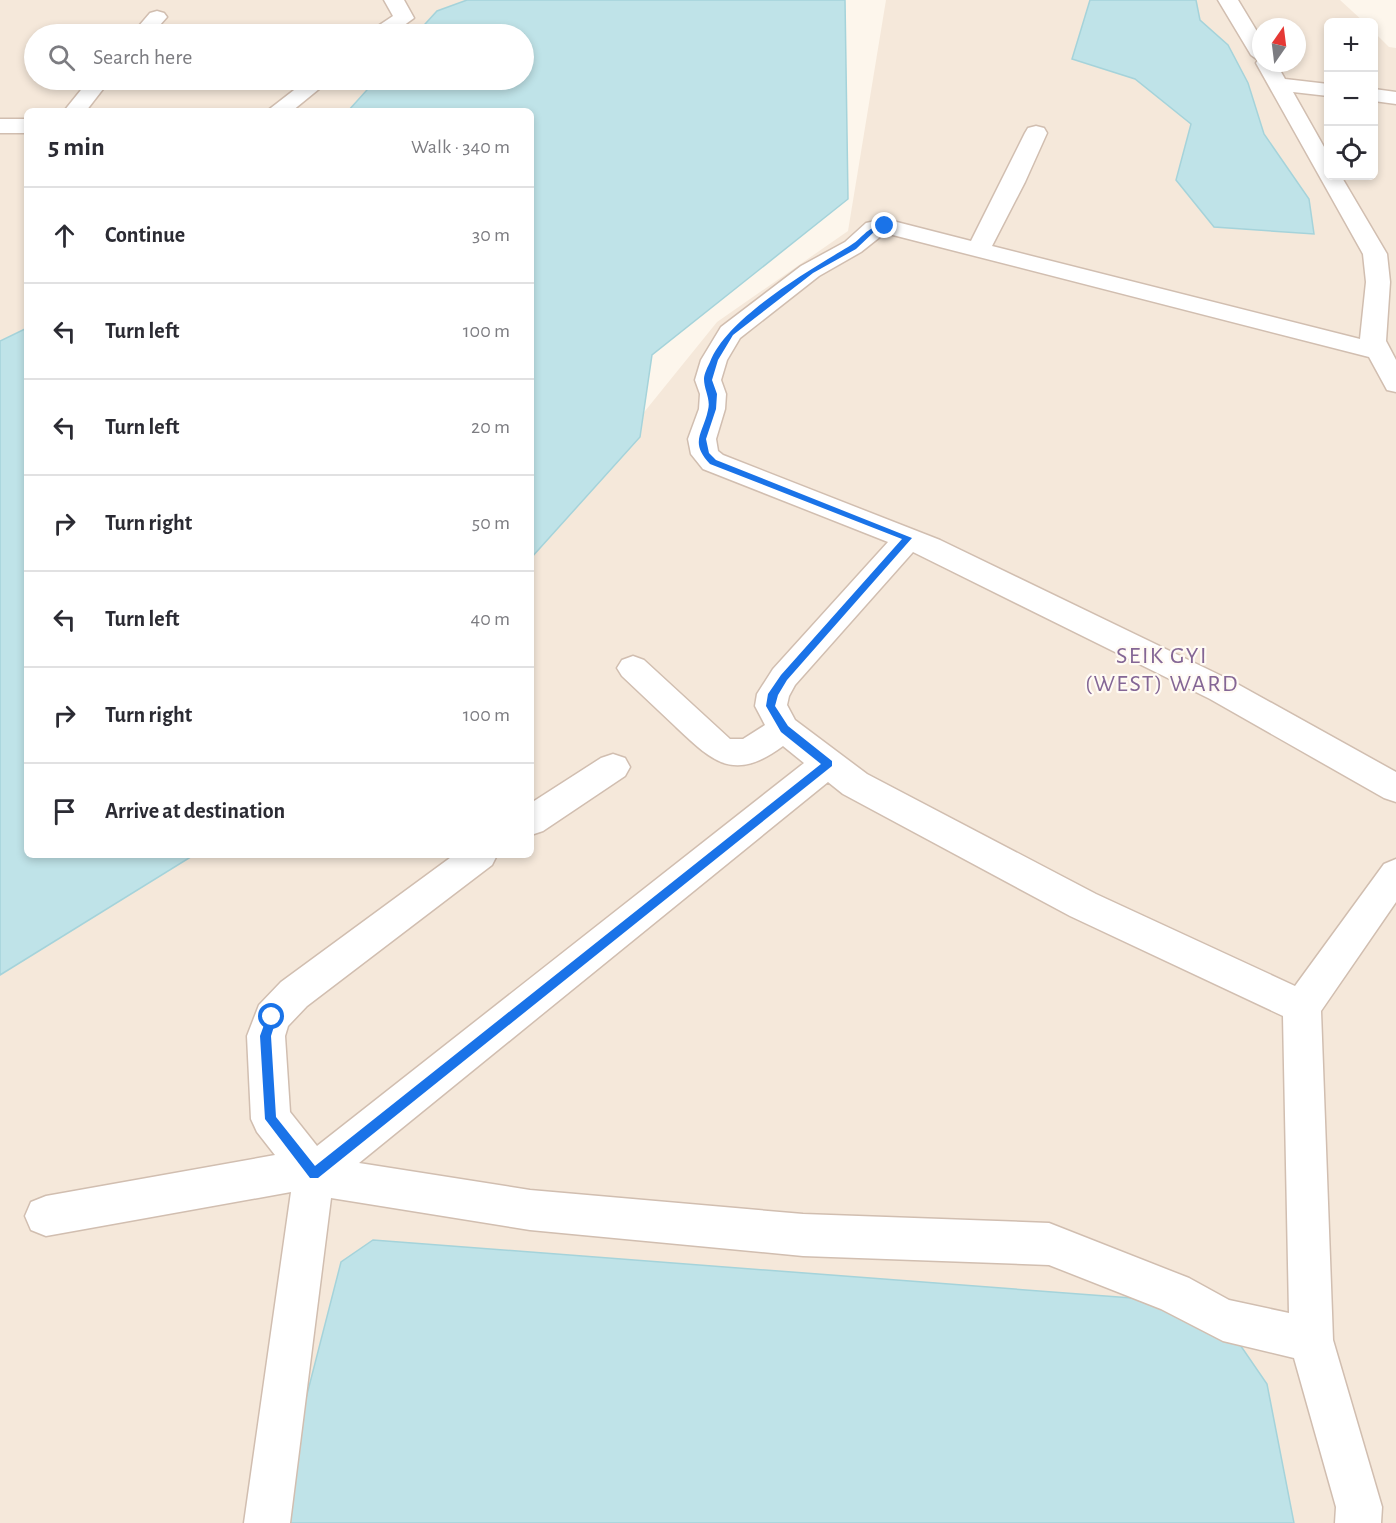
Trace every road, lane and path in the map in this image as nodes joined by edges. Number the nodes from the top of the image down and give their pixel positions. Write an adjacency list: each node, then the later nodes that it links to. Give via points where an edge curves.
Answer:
1 (394, 0): 5 (street, via 404,18)
2 (1228, 0): 6 (street)
3 (158, 18): 4 (street)
4 (152, 24)
5 (395, 24)
6 (1252, 40)
7 (1271, 72): 8 (street)
8 (1278, 84): 9 (street); 19 (street)
9 (1324, 89)
10 (92, 90): 14 (street)
11 (306, 90): 15 (street)
12 (1378, 96): 13 (street)
13 (1396, 98)
14 (77, 108)
15 (282, 108)
16 (0, 126): 17 (street)
17 (24, 126)
18 (1036, 132): 21 (street)
19 (1324, 165)
20 (1332, 180): 22 (street, via 1375,254 1378,282 1373,340)
21 (979, 249): 22 (street); 24 (street, via 885,226 874,228 854,247 810,271 730,333 714,360 708,380 713,394 712,409 702,439 705,453 713,462)
22 (1379, 352): 23 (street)
23 (1396, 384)
24 (908, 538): 26 (street, via 784,677 773,694 771,706); 29 (street, via 1221,690)
25 (633, 668): 26 (street, via 719,748 732,754 744,754)
26 (784, 729): 27 (street)
27 (828, 764): 33 (street, via 855,784 1083,905); 34 (street)
28 (613, 767): 30 (street)
29 (1396, 788)
30 (534, 819)
31 (476, 858): 34 (street, via 294,994 272,1017 266,1036 271,1119)
32 (1396, 874): 33 (street)
33 (1302, 1008): 36 (street)
34 (314, 1174): 35 (street, via 291,1172); 36 (street, via 530,1210 803,1235 1049,1244 1174,1293 1222,1320); 37 (street)
35 (46, 1216)
36 (1311, 1340): 38 (street, via 1359,1507)
37 (267, 1523)
38 (1358, 1523)

